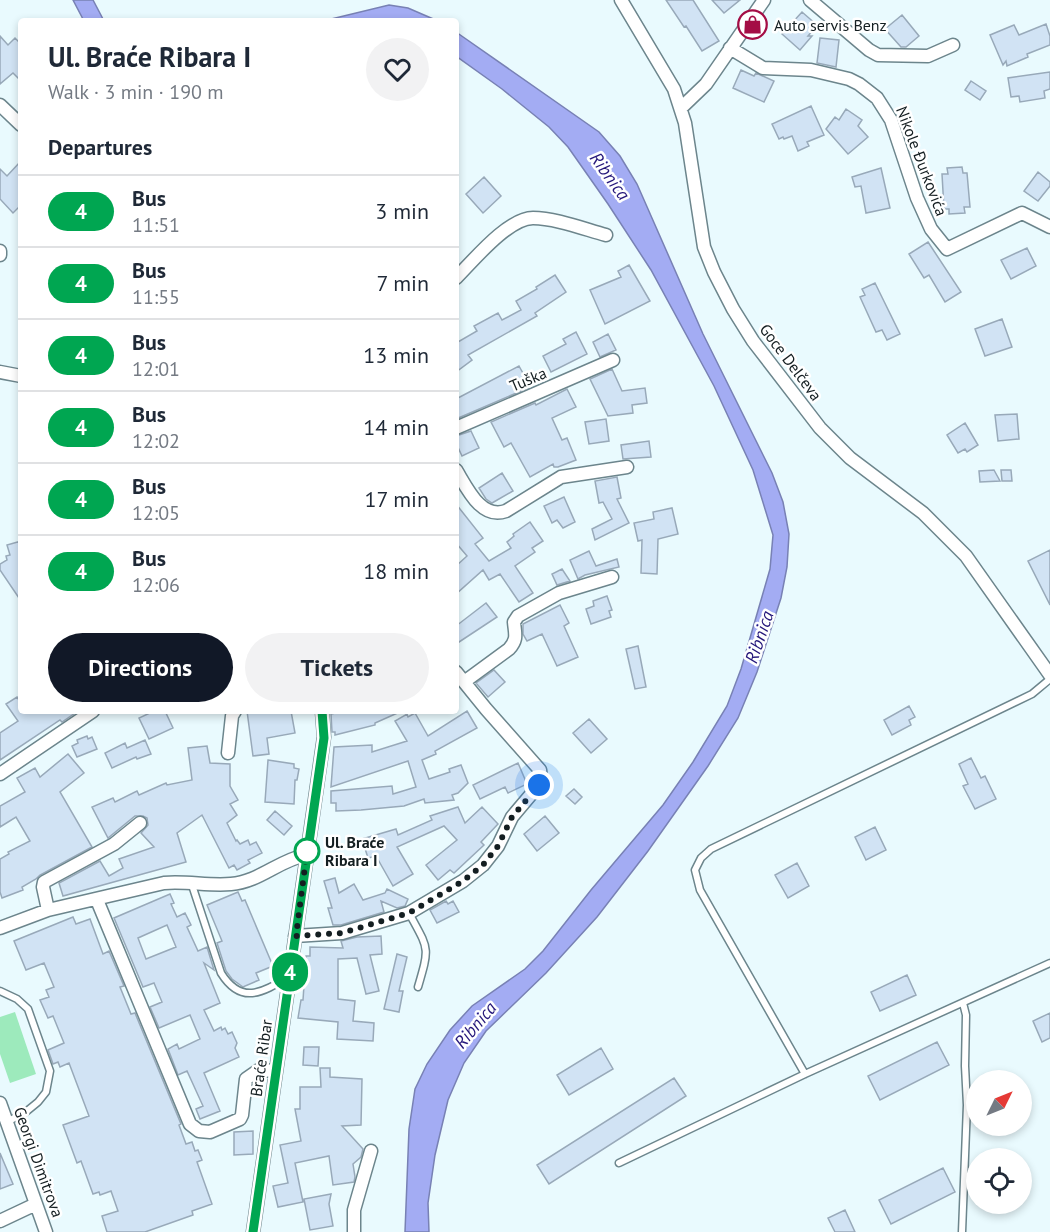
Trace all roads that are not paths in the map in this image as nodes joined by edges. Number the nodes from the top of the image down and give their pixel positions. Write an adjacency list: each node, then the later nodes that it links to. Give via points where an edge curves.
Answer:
1 (621, 0): 7 (street, Goce Delčeva, via 664,69)
2 (764, 0): 5 (street)
3 (810, 0): 4 (street, via 878,55 928,56)
4 (953, 45)
5 (730, 48): 7 (street, via 706,84); 9 (street, Nikole Đurkovića, via 763,68 812,70 849,79 877,98 891,120 931,229 947,249 1022,213)
6 (0, 105): 8 (street)
7 (681, 108): 20 (street, Goce Delčeva, via 704,247 728,300 753,341 820,428 843,451 923,513 966,556)
8 (18, 121)
9 (1050, 227)
10 (606, 235): 11 (street, via 530,218 504,231)
11 (459, 275)
12 (613, 360): 15 (street, Tuška)
13 (0, 372): 14 (street)
14 (18, 375)
15 (459, 427)
16 (627, 467): 17 (street, via 561,477 498,514 481,507)
17 (459, 474)
18 (612, 577): 19 (street, via 559,593 518,616 514,622 515,643)
19 (460, 677): 31 (street, via 540,770 541,778 483,865)
20 (1050, 677): 40 (lane, via 1032,694 711,849 701,858 695,870 700,890)
21 (89, 714): 25 (street)
22 (233, 714): 24 (street)
23 (322, 714): 27 (street, Braće Ribar, via 324,738)
24 (228, 753)
25 (0, 774)
26 (141, 823): 30 (street, via 114,844 44,882)
27 (306, 855): 28 (street, via 231,884); 33 (street, Braće Ribar)
28 (191, 882): 29 (street, via 164,883); 35 (lane, via 228,985 250,994)
29 (97, 900): 30 (street); 39 (street, via 189,1124 210,1132 237,1122 242,1115 246,1079 259,1070)
30 (48, 910): 32 (street)
31 (409, 913): 33 (street, via 342,933); 36 (lane, via 427,948)
32 (0, 928)
33 (296, 936): 35 (street, Braće Ribar)
34 (1050, 963): 38 (lane)
35 (290, 976): 39 (street, Braće Ribar)
36 (418, 987)
37 (0, 992): 42 (lane, via 28,1009 50,1071 46,1092 38,1102)
38 (963, 1003): 40 (lane); 50 (lane, via 967,1105)
39 (276, 1071): 48 (street, Braće Ribar)
40 (805, 1074): 44 (lane)
41 (0, 1103): 42 (street, Georgi Dimitrova)
42 (3, 1123): 45 (street, Georgi Dimitrova)
43 (371, 1151): 49 (street, via 354,1210)
44 (619, 1163)
45 (36, 1204): 46 (street); 47 (street, Georgi Dimitrova)
46 (0, 1221)
47 (46, 1232)
48 (253, 1232)
49 (354, 1232)
50 (962, 1232)

